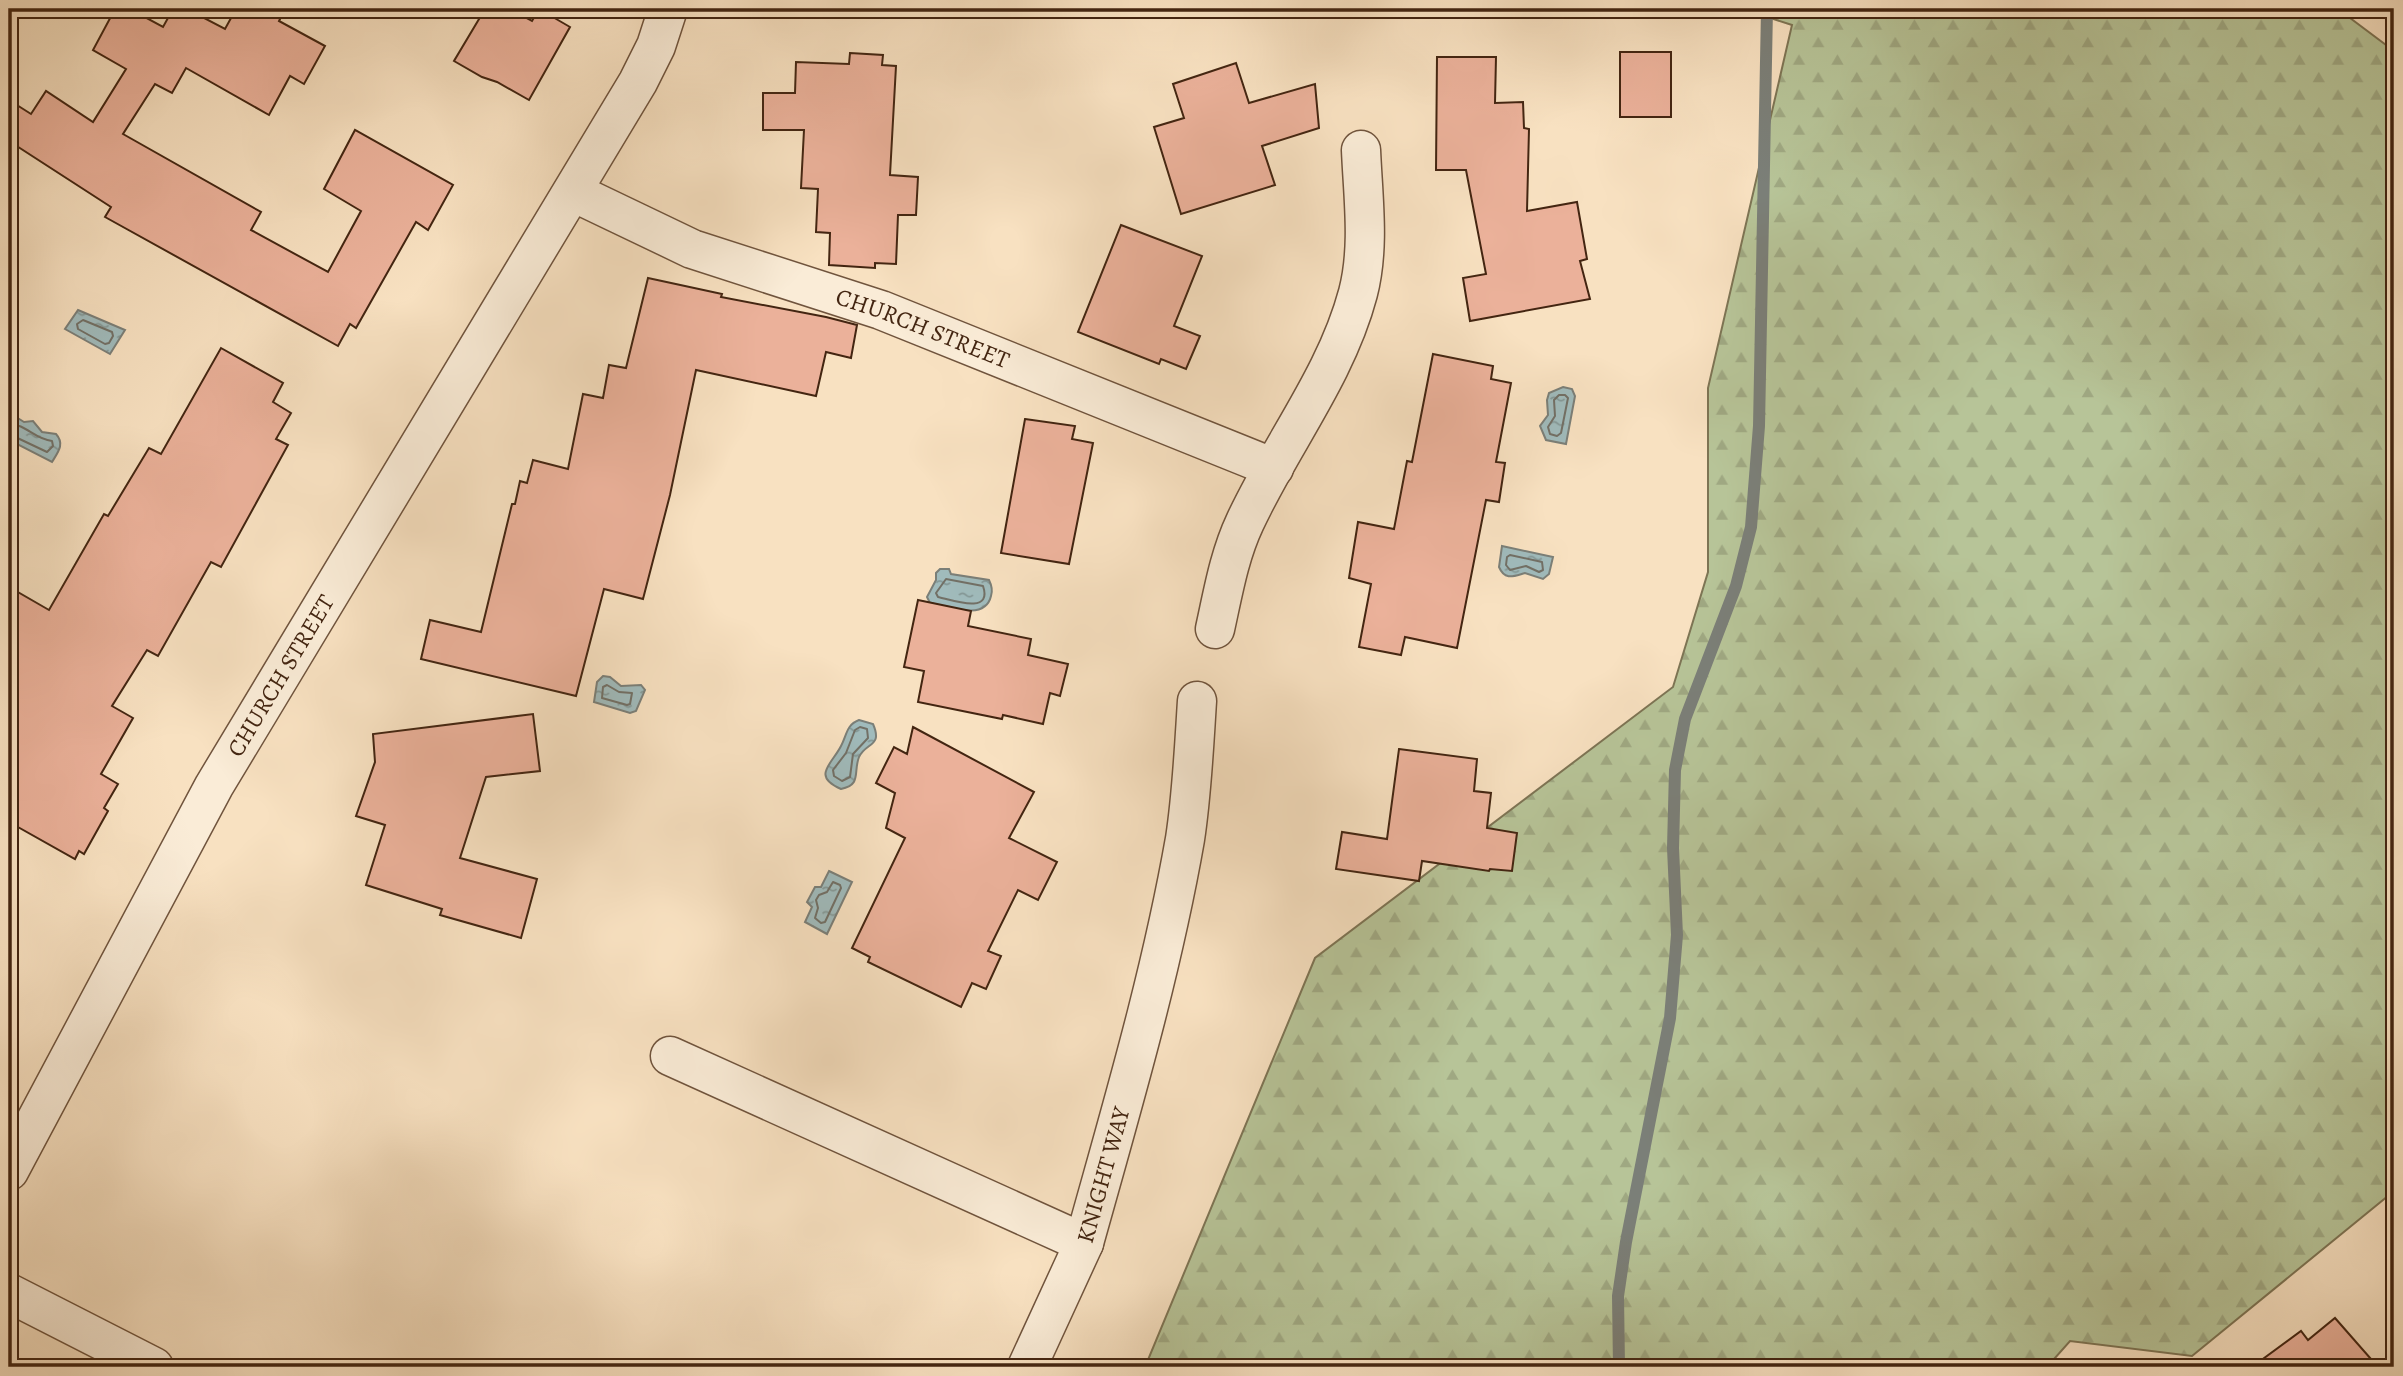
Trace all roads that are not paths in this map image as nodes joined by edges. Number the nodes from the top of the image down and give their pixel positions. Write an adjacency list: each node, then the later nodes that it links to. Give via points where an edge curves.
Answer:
1 (668, 9): 3 (street, CHURCH STREET, via 638,82)
2 (1361, 150): 4 (street, via 1365,236 1359,291 1340,348)
3 (573, 192): 4 (street, CHURCH STREET, via 692,249 881,310); 8 (street, CHURCH STREET, via 214,786)
4 (1274, 468): 5 (street, via 1228,566)
5 (1215, 629)
6 (1197, 701): 9 (street, KNIGHT WAY, via 1185,837 1171,908)
7 (670, 1056): 9 (street, KNIGHT WAY)
8 (9, 1171)
9 (1084, 1244): 12 (street)
10 (9, 1293): 11 (street)
11 (155, 1367)
12 (1027, 1367)

